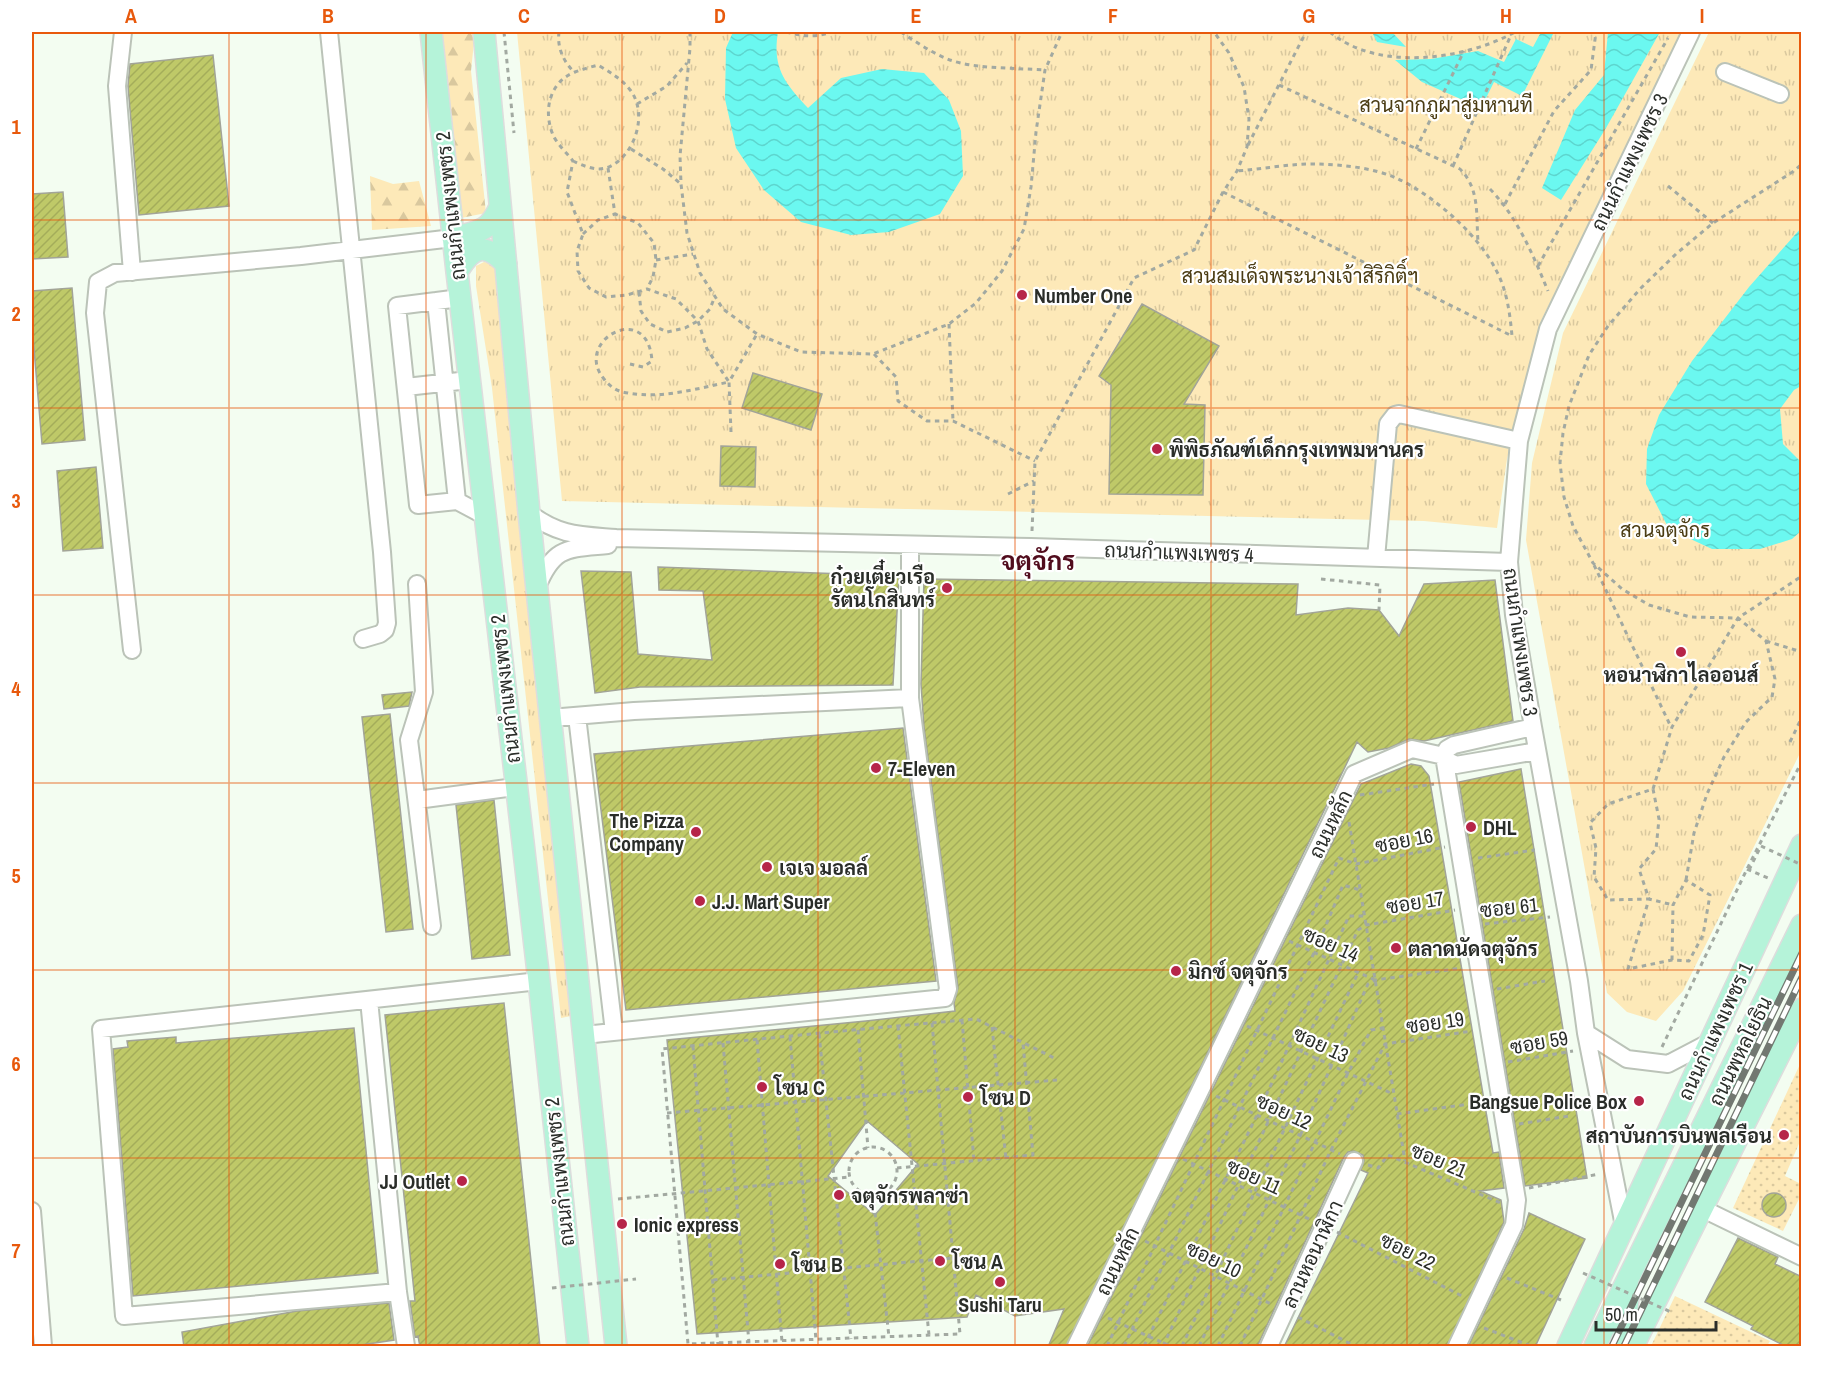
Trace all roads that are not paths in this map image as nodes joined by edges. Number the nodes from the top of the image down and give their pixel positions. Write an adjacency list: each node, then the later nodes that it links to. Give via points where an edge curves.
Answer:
1 (123, 32): 12 (street, via 117,86)
2 (329, 32): 10 (street)
3 (431, 32): 9 (main road, ถนนกำแพงเพชร 2)
4 (484, 32): 8 (main road, ถนนกำแพงเพชร 2)
5 (1691, 32): 19 (street, ถนนกำแพงเพชร 3, via 1548,329)
6 (1725, 72): 7 (street)
7 (1780, 94)
8 (500, 207): 9 (main road, via 486,229); 11 (main road, ถนนกำแพงเพชร 2)
9 (453, 238): 10 (street); 13 (main road, ถนนกำแพงเพชร 2)
10 (352, 250): 12 (street); 29 (street, via 387,623 380,634)
11 (506, 264): 13 (main road, via 494,251 483,249 464,260); 21 (main road, ถนนกำแพงเพชร 2)
12 (132, 272): 30 (street, via 115,273 98,282 95,313)
13 (457, 272): 14 (main road, ถนนกำแพงเพชร 2)
14 (460, 298): 15 (street); 16 (main road, ถนนกำแพงเพชร 2)
15 (436, 301): 17 (street); 18 (street, via 397,306)
16 (469, 380): 17 (street); 22 (main road, ถนนกำแพงเพชร 2)
17 (445, 382): 18 (street); 20 (street)
18 (406, 387): 20 (street, via 418,505)
19 (1519, 441): 25 (street, via 1395,415 1388,424); 26 (street, ถนนกำแพงเพชร 3)
20 (457, 501): 22 (street)
21 (529, 513): 23 (street, ถนนกำแพงเพชร 4, via 544,525 571,534); 28 (main road, ถนนกำแพงเพชร 2)
22 (487, 518): 37 (main road, ถนนกำแพงเพชร 2)
23 (669, 539): 24 (street, ถนนกำแพงเพชร 4); 28 (street, ถนนกำแพงเพชร 4, via 560,552 551,560)
24 (910, 545): 25 (street, ถนนกำแพงเพชร 4); 31 (street)
25 (1376, 558): 26 (street, ถนนกำแพงเพชร 4)
26 (1509, 562): 34 (street, ถนนกำแพงเพชร 3)
27 (417, 584): 38 (street, via 424,692 409,740)
28 (537, 588): 33 (main road, ถนนกำแพงเพชร 2)
29 (363, 639)
30 (132, 650)
31 (910, 698): 32 (street); 47 (street, via 948,989 945,999)
32 (577, 716): 33 (street); 39 (street)
33 (550, 718): 40 (main road, ถนนกำแพงเพชร 2)
34 (1533, 727): 35 (street, ถนนกำแพงเพชร 3); 36 (street, via 1454,745)
35 (1537, 751): 36 (street, ถนนหลัก, via 1456,765); 49 (street, ถนนกำแพงเพชร 3)
36 (1443, 756): 62 (street, ถนนหลัก, via 1412,749 1354,774); 64 (street, via 1516,1191 1514,1225)
37 (515, 787): 38 (street); 44 (main road, ถนนกำแพงเพชร 2)
38 (417, 800): 43 (street)
39 (586, 800): 40 (street); 47 (street)
40 (559, 803): 48 (main road, ถนนกำแพงเพชร 2)
41 (1802, 845): 50 (main road, ถนนกำแพงเพชร 1)
42 (1802, 925): 56 (main road, ถนนพหลโยธิน)
43 (432, 926)
44 (539, 981): 45 (street); 60 (main road, ถนนกำแพงเพชร 2)
45 (369, 1000): 57 (street); 57 (street, via 101,1029 124,1316)
46 (1802, 1009): 52 (main road, ถนนพหลโยธิน)
47 (614, 1032): 48 (street)
48 (584, 1035): 61 (main road, ถนนกำแพงเพชร 2)
49 (1587, 1040): 50 (street, via 1627,1059 1668,1064); 54 (street, ถนนกำแพงเพชร 3)
50 (1710, 1042): 54 (main road, ถนนกำแพงเพชร 1)
51 (1354, 1161): 63 (street, ลานหอนาฬิกา)
52 (1701, 1208): 55 (street); 68 (main road, ถนนพหลโยธิน)
53 (32, 1211): 59 (street)
54 (1624, 1226): 65 (main road, ถนนกำแพงเพชร 1)
55 (1802, 1257)
56 (1631, 1273): 66 (main road, ถนนพหลโยธิน); 67 (main road)
57 (398, 1292): 58 (street)
58 (401, 1346)
59 (43, 1347)
60 (578, 1347)
61 (616, 1347)
62 (1076, 1347)
63 (1269, 1347)
64 (1456, 1347)
65 (1568, 1347)
66 (1595, 1347)
67 (1623, 1347)
68 (1633, 1347)

